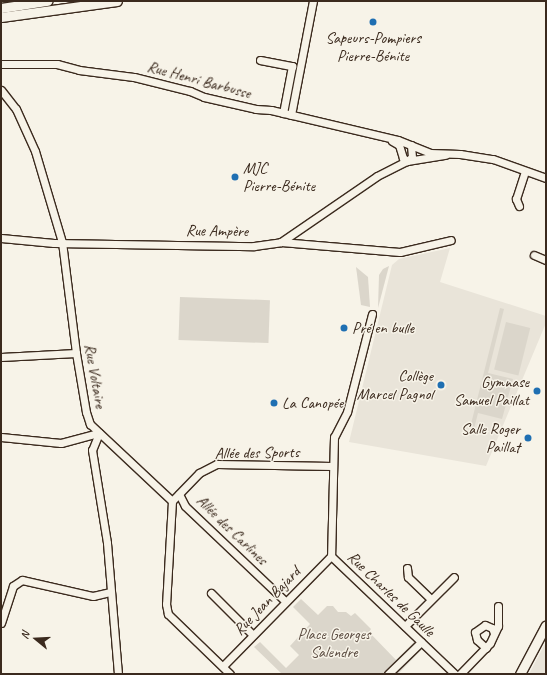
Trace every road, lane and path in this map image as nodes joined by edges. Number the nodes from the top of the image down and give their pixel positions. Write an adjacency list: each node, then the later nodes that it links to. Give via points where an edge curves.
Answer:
1 (47, 1): 4 (main road)
2 (117, 1): 5 (main road)
3 (313, 1): 10 (street)
4 (1, 8)
5 (1, 17)
6 (260, 60): 9 (street, via 292,66)
7 (1, 64): 9 (street, Rue Henri Barbusse, via 57,64 79,70 134,77 190,91 210,99)
8 (1, 90): 20 (street, Rue Voltaire, via 16,109 35,151)
9 (283, 113): 10 (street, Rue Henri Barbusse)
10 (291, 115): 11 (street, Rue Henri Barbusse)
11 (388, 140): 12 (street, Rue Henri Barbusse); 14 (street, Rue Henri Barbusse, via 399,145 403,158)
12 (411, 145): 13 (street, Rue Henri Barbusse, via 430,153); 14 (street, via 412,157)
13 (451, 153): 14 (street, Rue Henri Barbusse, via 436,158); 15 (street, Rue Henri Barbusse, via 476,155)
14 (407, 161): 21 (street, Rue Ampère, via 377,176)
15 (525, 171): 16 (street, Rue Henri Barbusse); 17 (street, via 516,199)
16 (546, 178)
17 (519, 206)
18 (1, 238): 20 (street, Rue Ampère)
19 (451, 240): 21 (street, via 400,252)
20 (62, 242): 21 (street, Rue Ampère, via 254,246); 25 (street, Rue Voltaire)
21 (281, 242)
22 (534, 255): 23 (street)
23 (546, 260)
24 (372, 314): 29 (street, Rue Charles de Gaulle, via 347,412 334,437)
25 (76, 353): 26 (street); 27 (street, Rue Voltaire, via 86,412 90,424)
26 (1, 357)
27 (99, 433): 28 (street, via 61,443); 31 (street, Rue Voltaire); 35 (street, via 92,450 108,543)
28 (1, 437)
29 (332, 466): 30 (street, Allée des Sports, via 217,464 199,473); 32 (street, Rue Charles de Gaulle)
30 (179, 494): 31 (street, Allée des Sports); 38 (street, Allée des Carlines, via 185,506)
31 (172, 501): 47 (street, via 166,604 168,614)
32 (331, 556): 38 (street, Rue Jean Bajard); 42 (street, Rue Charles de Gaulle)
33 (407, 568): 37 (street, via 408,577)
34 (454, 577): 37 (street)
35 (111, 592): 40 (street, via 93,596 22,580 14,586); 48 (street)
36 (211, 593): 44 (street)
37 (431, 599): 42 (street)
38 (286, 602): 44 (street, Rue Jean Bajard)
39 (498, 606): 43 (street, via 498,626)
40 (1, 623)
41 (546, 625): 53 (main road)
42 (405, 626): 45 (street, Rue Charles de Gaulle)
43 (494, 633): 46 (street); 46 (street, via 492,628 485,625 475,632 477,640)
44 (253, 635): 47 (street, Rue Jean Bajard)
45 (421, 642): 50 (street); 51 (street, Rue Charles de Gaulle)
46 (486, 648): 52 (street)
47 (223, 666): 49 (street)
48 (118, 674)
49 (230, 674)
50 (388, 674)
51 (455, 674)
52 (460, 674)
53 (520, 674)

